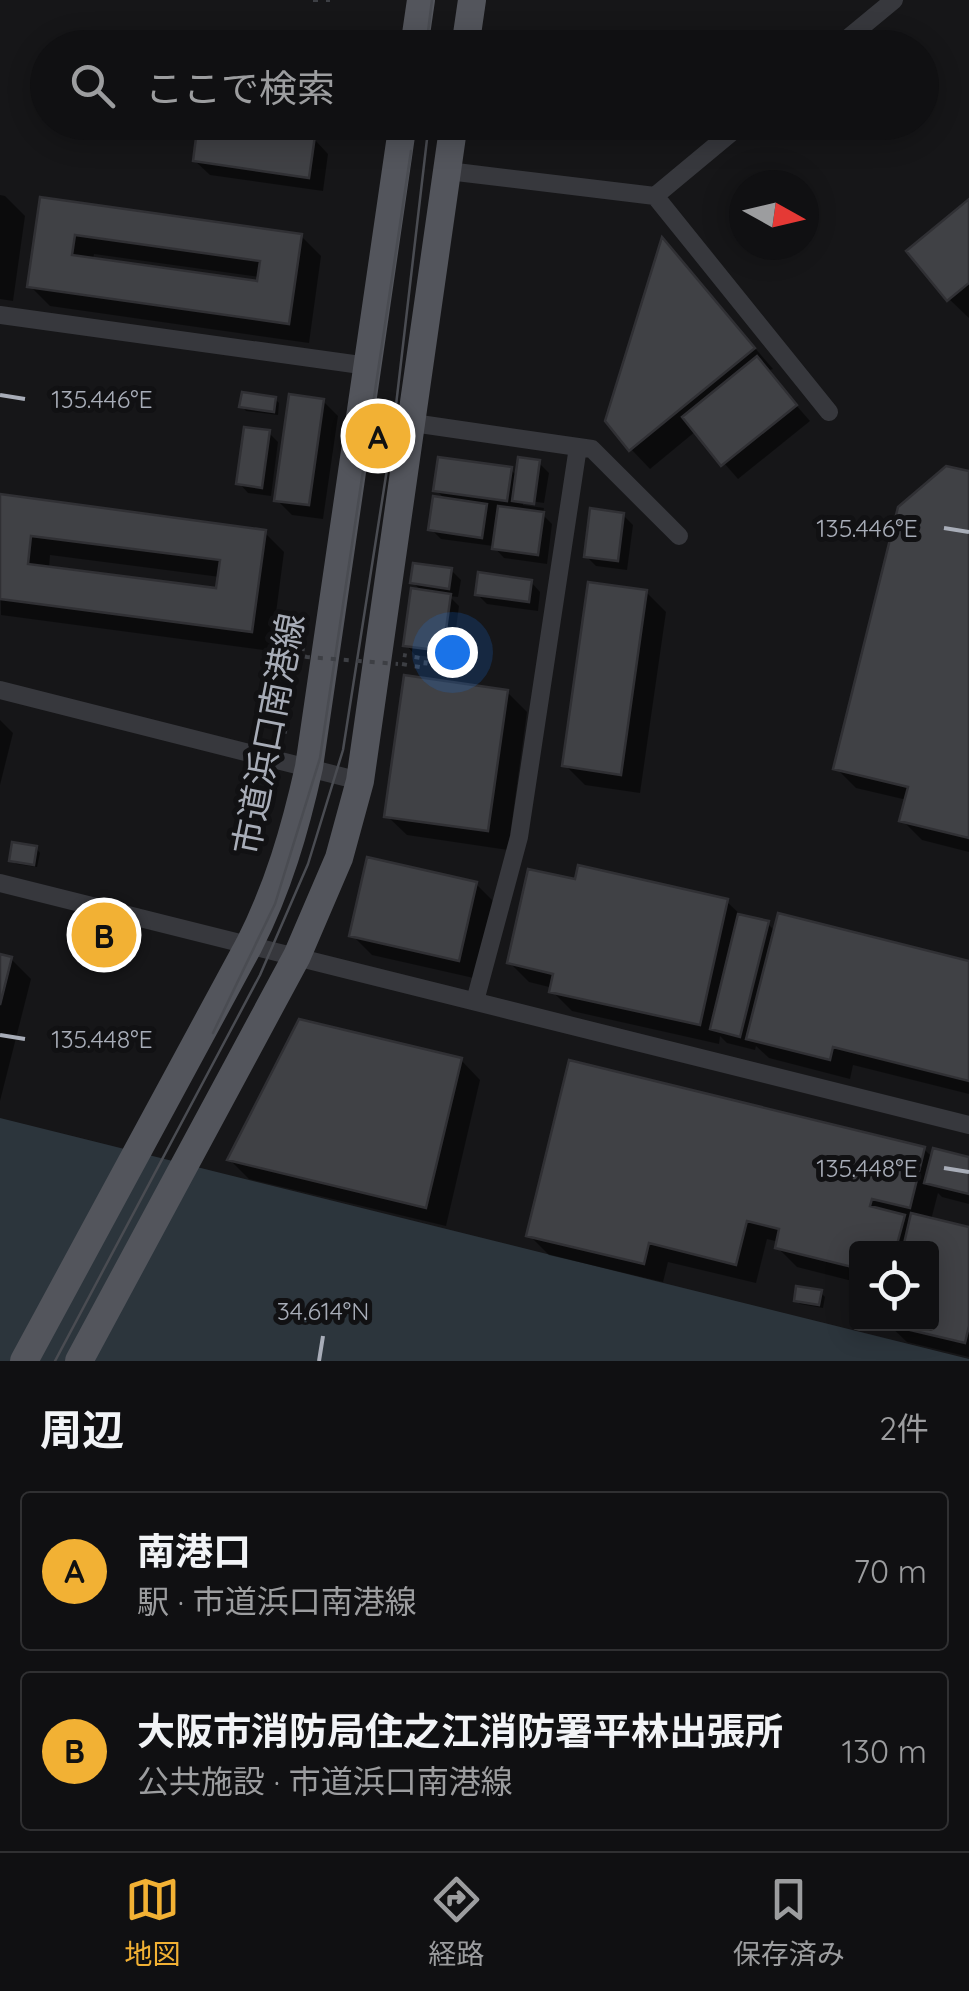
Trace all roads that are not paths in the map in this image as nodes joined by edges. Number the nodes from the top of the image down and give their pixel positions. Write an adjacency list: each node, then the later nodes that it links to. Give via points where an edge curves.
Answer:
1 (421, 0): 4 (main road)
2 (472, 0): 5 (main road)
3 (894, 0): 6 (street)
4 (417, 30)
5 (468, 30)
6 (858, 30)
7 (401, 140): 13 (main road, 市道浜口南港線)
8 (452, 140): 10 (main road)
9 (722, 140): 11 (street)
10 (448, 171): 11 (street); 15 (main road)
11 (655, 196): 14 (street)
12 (0, 315): 13 (street)
13 (368, 366): 19 (main road, 市道浜口南港線)
14 (830, 412)
15 (412, 423): 16 (street); 20 (main road)
16 (578, 447): 17 (street, via 592,448); 24 (street, via 518,837)
17 (679, 536)
18 (0, 690): 19 (street)
19 (309, 767): 20 (street); 22 (main road, 市道浜口南港線, via 287,859)
20 (360, 781): 23 (main road, via 340,858)
21 (0, 883): 22 (street)
22 (248, 945): 23 (street); 26 (main road, 市道浜口南港線)
23 (297, 956): 24 (street); 27 (main road)
24 (474, 1001): 25 (street)
25 (969, 1125)
26 (24, 1361)
27 (78, 1361)

